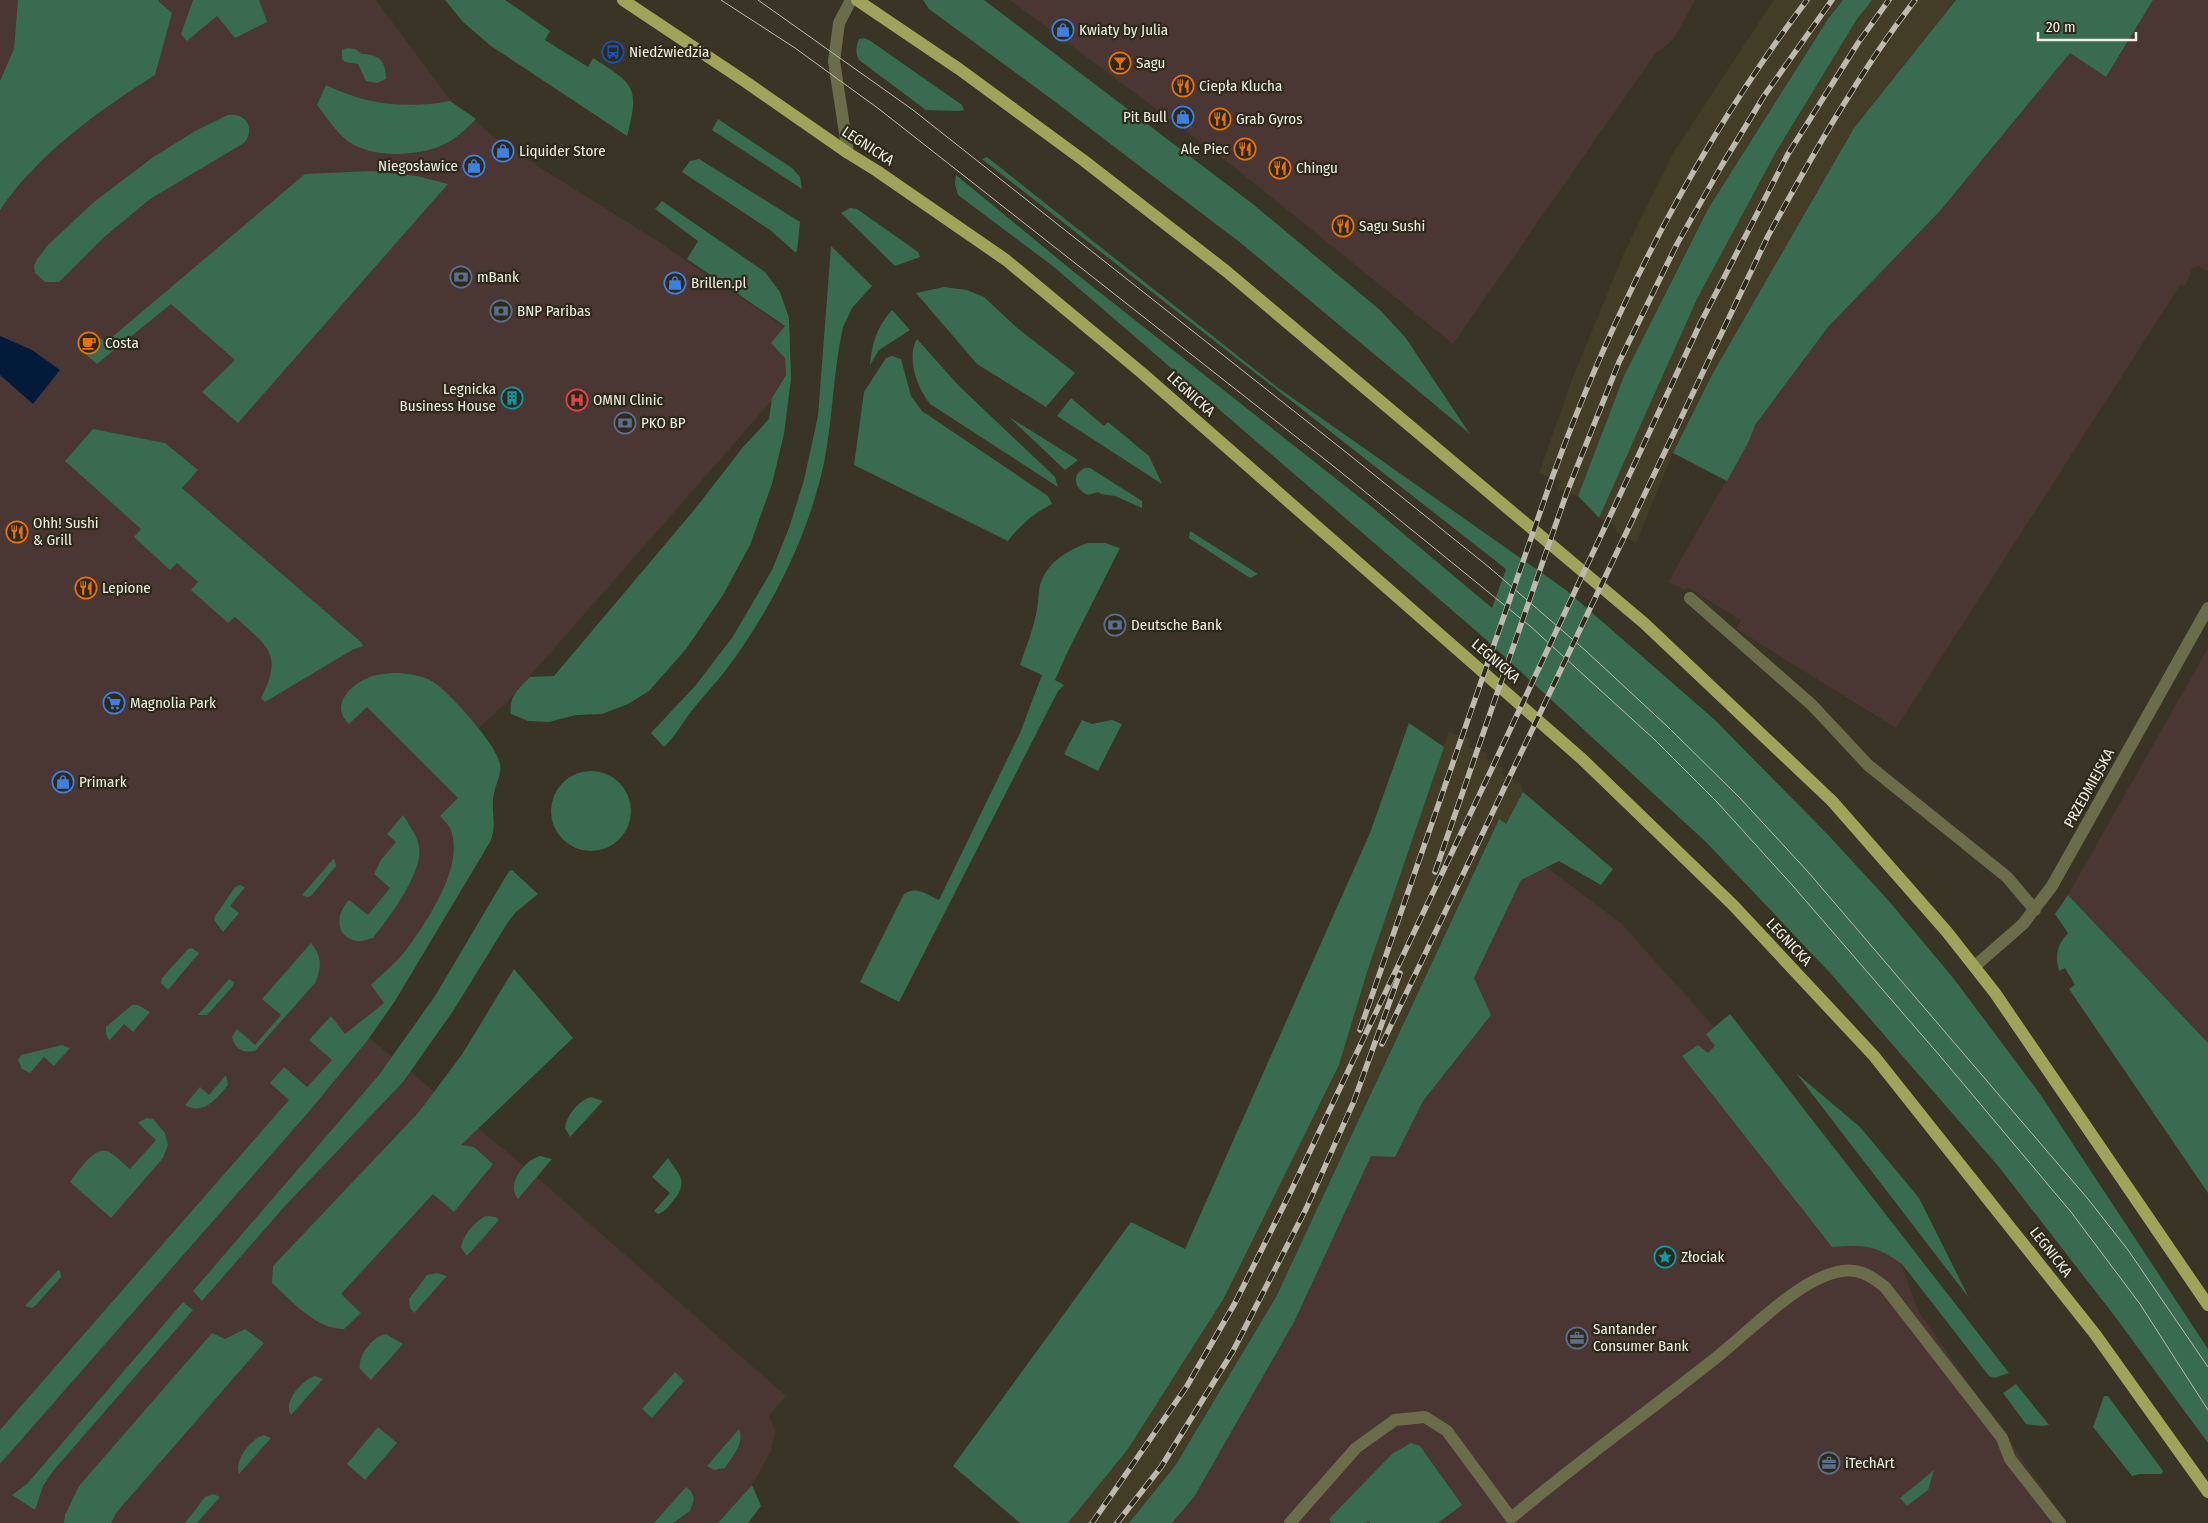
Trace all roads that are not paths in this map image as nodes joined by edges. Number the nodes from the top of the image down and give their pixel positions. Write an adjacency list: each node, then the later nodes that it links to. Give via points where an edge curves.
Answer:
1 (623, 0): 4 (main road, LEGNICKA)
2 (851, 0): 4 (street, via 839,23 834,61)
3 (857, 0): 8 (main road, via 1083,160 1226,271 1644,623 1832,801)
4 (848, 153): 10 (main road, LEGNICKA, via 1006,260 1142,373 1582,759 1733,905 1874,1056 2095,1334)
5 (1690, 598): 7 (street, via 1812,705 1868,765 2008,877)
6 (2208, 608): 7 (street, PRZEDMIEJSKA, via 2052,886)
7 (2034, 910): 8 (street, PRZEDMIEJSKA, via 2023,924)
8 (1974, 966): 9 (main road, via 1996,993)
9 (2208, 1305)
10 (2208, 1492)
11 (1290, 1523): 12 (street, via 1356,1448 1395,1420 1425,1417 1447,1431 1511,1518 1801,1289 1836,1272 1852,1270 1866,1272 1885,1287 2002,1438 2010,1458)
12 (2060, 1523)

